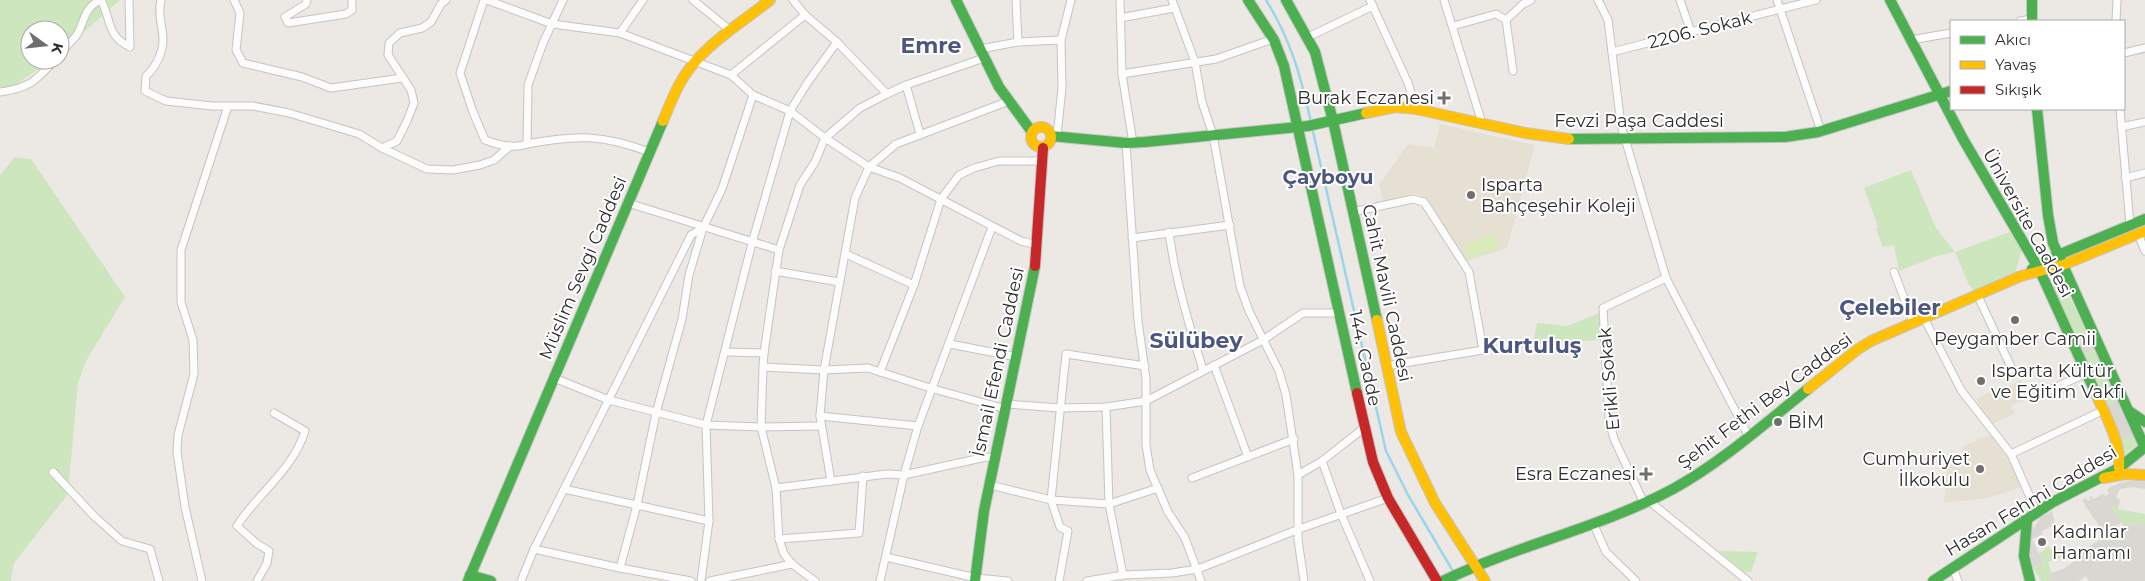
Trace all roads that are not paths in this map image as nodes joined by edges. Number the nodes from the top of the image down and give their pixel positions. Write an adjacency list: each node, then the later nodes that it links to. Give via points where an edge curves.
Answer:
1 (129, 0): 46 (street, via 130,47 119,42 111,30 101,0 94,3 82,18 77,34)
2 (161, 0): 67 (street, via 158,10 163,42 154,69 146,76 145,91 166,101)
3 (234, 0): 59 (street, via 240,13 236,50 243,63 302,77 331,88)
4 (307, 0): 5 (street, via 306,4 284,17 288,23 346,14 352,10)
5 (352, 0)
6 (446, 0): 59 (street, via 431,22 422,28 400,33 389,43 388,55)
7 (486, 0): 36 (street); 86 (street, via 460,73 485,140)
8 (563, 0): 36 (street)
9 (643, 0): 40 (street)
10 (693, 0): 38 (street)
11 (793, 0): 31 (street)
12 (956, 0): 51 (street)
13 (1016, 0): 48 (street)
14 (1071, 0): 44 (street)
15 (1120, 0): 32 (street)
16 (1248, 0): 43 (street, 144. Cadde)
17 (1286, 0): 42 (street, Cahit Mavili Caddesi)
18 (1444, 0): 37 (street)
19 (1531, 0): 33 (street)
20 (1598, 0): 50 (street, via 1608,20)
21 (1680, 0): 39 (street)
22 (1778, 0): 30 (street)
23 (1816, 0): 30 (street, 2206. Sokak)
24 (1890, 0): 45 (street, Üniversite Caddesi)
25 (2032, 0): 34 (street)
26 (2117, 0): 35 (street)
27 (768, 1): 38 (street, Müslim Sevgi Caddesi)
28 (1371, 3): 42 (street); 68 (street, via 1408,83)
29 (1173, 4): 32 (street); 54 (street)
30 (1781, 10): 39 (street, 2206. Sokak); 77 (street)
31 (805, 14): 47 (street); 58 (street)
32 (1120, 18): 57 (street)
33 (1506, 20): 37 (street, via 1496,14); 56 (street)
34 (2032, 20)
35 (2116, 20)
36 (552, 24): 40 (street); 85 (street, via 528,85)
37 (1453, 26): 74 (street)
38 (731, 31): 53 (street, Müslim Sevgi Caddesi)
39 (1691, 32): 50 (street, 2206. Sokak)
40 (620, 33): 53 (street)
41 (1950, 33): 45 (street)
42 (1308, 37): 72 (street, Cahit Mavili Caddesi)
43 (1273, 39): 54 (street, via 1216,59); 75 (street, 144. Cadde)
44 (1061, 40): 48 (street); 81 (street, via 1062,88)
45 (1911, 40): 65 (street, Üniversite Caddesi)
46 (70, 42)
47 (838, 42): 64 (street); 71 (street)
48 (1018, 42): 51 (street)
49 (2145, 48): 52 (street)
50 (1612, 52): 83 (street)
51 (982, 54): 60 (street); 66 (street)
52 (2125, 54)
53 (696, 61): 58 (street); 89 (street, Müslim Sevgi Caddesi, via 679,84)
54 (1194, 62): 57 (street); 80 (street)
55 (45, 70): 62 (street, via 20,90)
56 (1513, 71)
57 (1122, 74): 84 (street)
58 (731, 75): 63 (street)
59 (402, 78): 87 (street, via 411,90 414,103 397,141)
60 (906, 85): 64 (street); 79 (street)
61 (1950, 91): 65 (street, Fevzi Paşa Caddesi)
62 (0, 92)
63 (753, 94): 71 (street); 100 (street, via 722,189)
64 (887, 94): 82 (street, via 860,108)
65 (1939, 94): 77 (street, Fevzi Paşa Caddesi); 112 (street, Üniversite Caddesi)
66 (1009, 101): 78 (street); 79 (street)
67 (228, 106): 87 (street, via 252,106 289,113 359,134); 200 (street, via 181,250 181,302 193,340 194,374 178,435 177,452 185,508)
68 (1416, 109): 72 (street, Fevzi Paşa Caddesi, via 1387,108); 74 (street, Fevzi Paşa Caddesi)
69 (2037, 110): 110 (street, Üniversite Caddesi, via 2050,230)
70 (2120, 110): 76 (street)
71 (790, 111): 82 (street); 105 (street)
72 (1329, 122): 75 (street, Fevzi Paşa Caddesi); 96 (street, Cahit Mavili Caddesi)
73 (2145, 122): 76 (street)
74 (1482, 123): 83 (street, Fevzi Paşa Caddesi, via 1545,136)
75 (1303, 127): 80 (street, Fevzi Paşa Caddesi); 119 (street, 144. Cadde)
76 (2121, 127): 93 (street)
77 (1821, 131): 83 (street, Fevzi Paşa Caddesi, via 1785,137)
78 (1032, 132): 81 (street, via 1044,128); 88 (street, via 1032,142)
79 (920, 134): 91 (street, via 896,144)
80 (1213, 135): 84 (street, Fevzi Paşa Caddesi); 98 (street)
81 (1054, 136): 84 (street, Fevzi Paşa Caddesi); 88 (street)
82 (825, 138): 91 (street); 107 (street, via 800,185)
83 (1624, 140): 115 (street)
84 (1130, 143): 104 (street)
85 (527, 144): 86 (street); 89 (street, via 596,137 623,142)
86 (510, 146): 87 (street, via 494,160 480,166 453,170 427,169)
87 (382, 148)
88 (1043, 148): 90 (street, İsmail Efendi Caddesi)
89 (649, 152): 95 (street, Müslim Sevgi Caddesi)
90 (1043, 162): 94 (street, via 999,162 974,168 959,175); 106 (street, İsmail Efendi Caddesi)
91 (869, 167): 94 (street, via 900,178); 109 (street, via 855,198)
92 (2145, 174): 93 (street)
93 (2126, 178): 99 (street)
94 (941, 199): 101 (street); 117 (street)
95 (628, 203): 100 (street); 136 (street, Müslim Sevgi Caddesi)
96 (1354, 212): 129 (street, Cahit Mavili Caddesi); 129 (street, via 1413,199 1426,204 1468,272 1483,350)
97 (2145, 219): 99 (street)
98 (1230, 224): 102 (street); 122 (street, via 1240,286)
99 (2130, 225): 110 (street)
100 (704, 228): 105 (street); 139 (street, via 691,235); 147 (street, via 689,275 682,319)
101 (992, 228): 106 (street); 123 (street)
102 (1168, 232): 104 (street); 133 (street, via 1181,296)
103 (2142, 232): 108 (street); 111 (street)
104 (1132, 238): 128 (street)
105 (752, 243): 107 (street); 124 (street)
106 (1037, 245): 126 (street, İsmail Efendi Caddesi)
107 (779, 250): 113 (street)
108 (2145, 251)
109 (846, 254): 116 (street); 117 (street)
110 (2058, 255): 111 (street, Üniversite Caddesi); 112 (street)
111 (2063, 265): 112 (street); 145 (street, Üniversite Caddesi)
112 (2039, 268): 118 (street, Şehit Fethi Bey Caddesi); 135 (street, Üniversite Caddesi)
113 (775, 271): 116 (street); 125 (street)
114 (1894, 272): 121 (street)
115 (1666, 278): 155 (street); 177 (street, Erikli Sokak, via 1603,308 1610,429)
116 (839, 282): 132 (street)
117 (914, 285): 134 (street)
118 (1977, 294): 120 (street, Şehit Fethi Bey Caddesi); 131 (street)
119 (1338, 313): 122 (street, via 1303,313); 154 (street, 144. Cadde)
120 (1924, 318): 121 (street, Şehit Fethi Bey Caddesi); 158 (street, via 1961,390)
121 (1913, 322): 155 (street, Şehit Fethi Bey Caddesi, via 1858,349)
122 (1263, 340): 127 (street); 156 (street, via 1280,371)
123 (950, 344): 126 (street); 137 (street)
124 (726, 352): 125 (street); 150 (street)
125 (764, 353): 130 (street)
126 (1018, 357): 141 (street, İsmail Efendi Caddesi)
127 (1214, 365): 133 (street); 159 (street)
128 (1145, 366): 140 (street); 143 (street, via 1066,354)
129 (1386, 366): 190 (street, Cahit Mavili Caddesi, via 1401,432 1412,458)
130 (763, 367): 132 (street); 153 (street)
131 (2012, 369)
132 (824, 370): 134 (street, via 868,368); 148 (street)
133 (1203, 370): 140 (street)
134 (880, 372): 137 (street)
135 (2087, 373): 138 (street); 144 (street, Üniversite Caddesi)
136 (554, 378): 139 (street); 195 (street, Müslim Sevgi Caddesi)
137 (930, 388): 141 (street); 152 (street)
138 (2045, 392)
139 (609, 400): 147 (street); 174 (street)
140 (1146, 401): 142 (street); 173 (street, via 1146,445 1150,470)
141 (1007, 406): 143 (street); 160 (street, İsmail Efendi Caddesi)
142 (1106, 407): 143 (street); 178 (street)
143 (1059, 408): 176 (street)
144 (2104, 410): 158 (street); 162 (street, Üniversite Caddesi, via 2116,438)
145 (2128, 410): 149 (street); 157 (street, Üniversite Caddesi)
146 (274, 413): 201 (street, via 305,431 302,442 274,484 245,513 237,526 270,551 268,563)
147 (656, 413): 150 (street); 179 (street)
148 (820, 416): 151 (street); 152 (street)
149 (2145, 422)
150 (706, 425): 153 (street); 183 (street)
151 (821, 426): 153 (street); 170 (street)
152 (918, 426): 164 (street)
153 (761, 427): 172 (street)
154 (1364, 428): 161 (street); 175 (street, 144. Cadde, via 1373,462)
155 (1749, 437): 177 (street, Şehit Fethi Bey Caddesi, via 1694,477)
156 (1294, 439): 159 (street); 165 (street)
157 (2145, 447): 162 (street, Hasan Fehmi Caddesi)
158 (2011, 454): 180 (street)
159 (1248, 456): 168 (street)
160 (995, 458): 164 (street, via 986,457); 171 (street, İsmail Efendi Caddesi)
161 (1322, 461): 165 (street); 181 (street)
162 (2119, 468): 169 (street, Hasan Fehmi Caddesi)
163 (52, 472): 199 (street, via 122,541 150,549)
164 (904, 475): 167 (street); 188 (street)
165 (1298, 475): 185 (street)
166 (2145, 475): 169 (street)
167 (863, 476): 170 (street); 186 (street, via 859,532)
168 (1192, 478)
169 (2101, 478): 180 (street, Hasan Fehmi Caddesi)
170 (830, 481): 172 (street)
171 (990, 485): 176 (street); 197 (street, İsmail Efendi Caddesi)
172 (776, 488): 186 (street)
173 (1158, 488): 178 (street); 193 (street)
174 (564, 489): 179 (street); 187 (street)
175 (1388, 498): 181 (street); 215 (street, 144. Cadde)
176 (1051, 500): 178 (street); 210 (street, via 1060,527 1068,531)
177 (1646, 502): 184 (street, Şehit Fethi Bey Caddesi); 218 (street)
178 (1109, 504): 194 (street)
179 (637, 505): 183 (street); 191 (street)
180 (2037, 513): 182 (street, Hasan Fehmi Caddesi)
181 (1341, 514): 185 (street); 196 (street)
182 (2027, 520): 192 (street, Hasan Fehmi Caddesi); 221 (street, via 2024,556)
183 (709, 521): 205 (street)
184 (1593, 523): 190 (street, Şehit Fethi Bey Caddesi); 217 (street, via 1606,552)
185 (1299, 529): 193 (street); 213 (street)
186 (779, 539): 189 (street)
187 (534, 549): 191 (street); 203 (street)
188 (886, 557): 197 (street); 208 (street)
189 (792, 564): 206 (street); 207 (street)
190 (1472, 567): 215 (street, Şehit Fethi Bey Caddesi); 216 (street, Cahit Mavili Caddesi)
191 (620, 568): 204 (street)
192 (1952, 568): 219 (street, Hasan Fehmi Caddesi); 220 (street)
193 (1198, 569): 194 (street); 212 (street)
194 (1123, 575): 198 (street)
195 (469, 578): 202 (street)
196 (1370, 579): 214 (street)
197 (976, 580): 209 (street)
198 (1099, 580): 211 (street)
199 (159, 581)
200 (202, 581)
201 (257, 581)
202 (491, 581)
203 (521, 581)
204 (691, 581)
205 (701, 581)
206 (710, 581)
207 (815, 581)
208 (880, 581)
209 (1008, 581)
210 (1059, 581)
211 (1087, 581)
212 (1201, 581)
213 (1304, 581)
214 (1361, 581)
215 (1442, 581)
216 (1485, 581)
217 (1636, 581)
218 (1748, 581)
219 (1933, 581)
220 (1958, 581)
221 (2030, 581)

